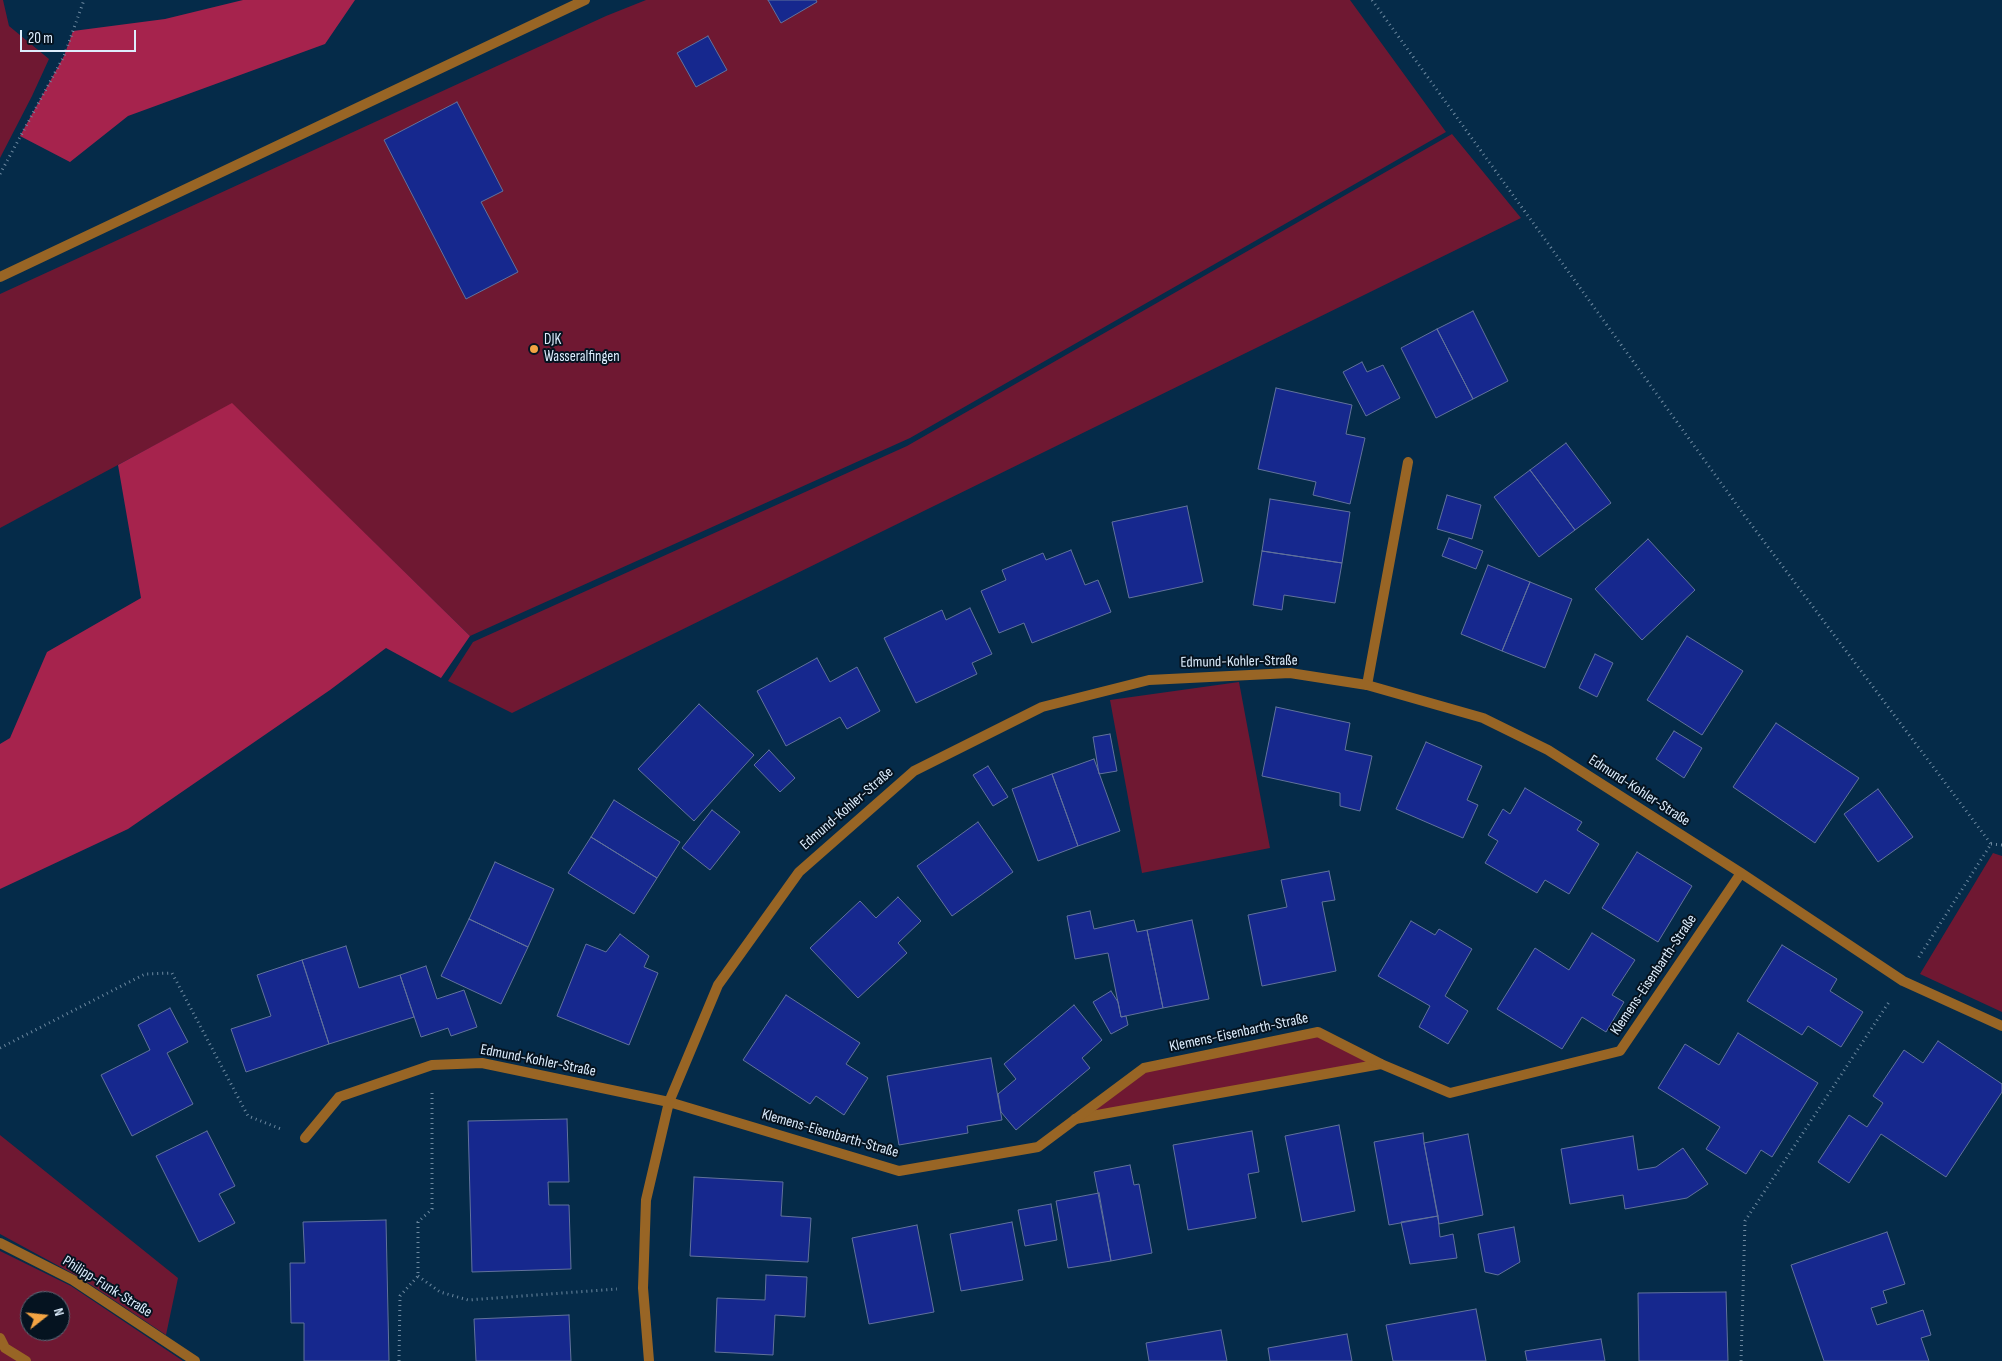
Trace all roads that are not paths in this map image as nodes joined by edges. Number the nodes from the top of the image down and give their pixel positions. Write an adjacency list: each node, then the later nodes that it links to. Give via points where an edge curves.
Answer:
1 (585, 0): 2 (street)
2 (0, 277)
3 (1408, 462): 4 (street)
4 (1367, 685): 5 (street, Edmund-Kohler-Straße, via 1482,718 1540,746); 8 (street, Edmund-Kohler-Straße, via 1290,673 1149,680 1042,707 914,771 799,872 718,985)
5 (1741, 873): 6 (street, Edmund-Kohler-Straße, via 1903,981); 7 (street, Klemens-Eisenbarth-Straße, via 1620,1051 1450,1093)
6 (2002, 1026)
7 (1381, 1064): 9 (street); 9 (street, Klemens-Eisenbarth-Straße, via 1318,1032 1144,1068)
8 (669, 1102): 9 (street, Klemens-Eisenbarth-Straße, via 899,1171 1038,1147); 10 (street, Edmund-Kohler-Straße, via 482,1063 432,1064 340,1096); 15 (street, Edmund-Kohler-Straße, via 646,1200 643,1288)
9 (1075, 1119)
10 (305, 1138)
11 (0, 1243): 14 (street, Philipp-Funk-Straße, via 73,1280)
12 (0, 1338): 13 (street, via 5,1348)
13 (26, 1361)
14 (195, 1361)
15 (649, 1361)

